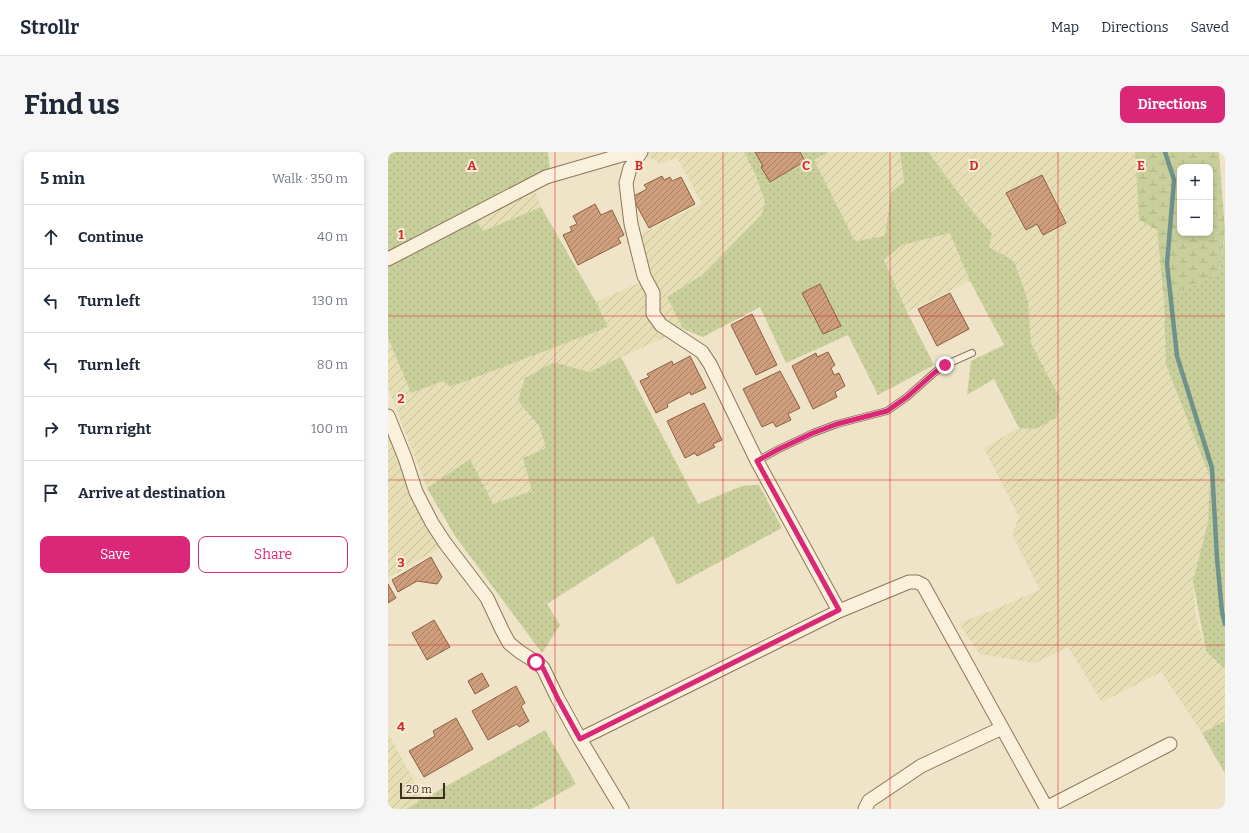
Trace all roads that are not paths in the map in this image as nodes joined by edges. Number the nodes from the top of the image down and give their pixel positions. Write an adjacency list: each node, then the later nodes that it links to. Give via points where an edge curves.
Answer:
1 (632, 152): 3 (street, via 546,177)
2 (641, 152): 6 (street, via 630,168 626,183 631,224 642,269 653,293 653,314 661,325 702,352)
3 (388, 259)
4 (972, 353): 6 (lane, via 945,365 887,411 813,433)
5 (388, 416): 9 (street, via 416,492 432,522 488,598 509,643 543,668)
6 (757, 461): 7 (street)
7 (839, 610): 8 (street, via 909,582 923,585); 9 (street)
8 (1002, 728): 11 (street); 13 (street, via 921,766 869,801)
9 (580, 739): 12 (street)
10 (1170, 744): 11 (street)
11 (1047, 808)
12 (622, 809)
13 (865, 809)

